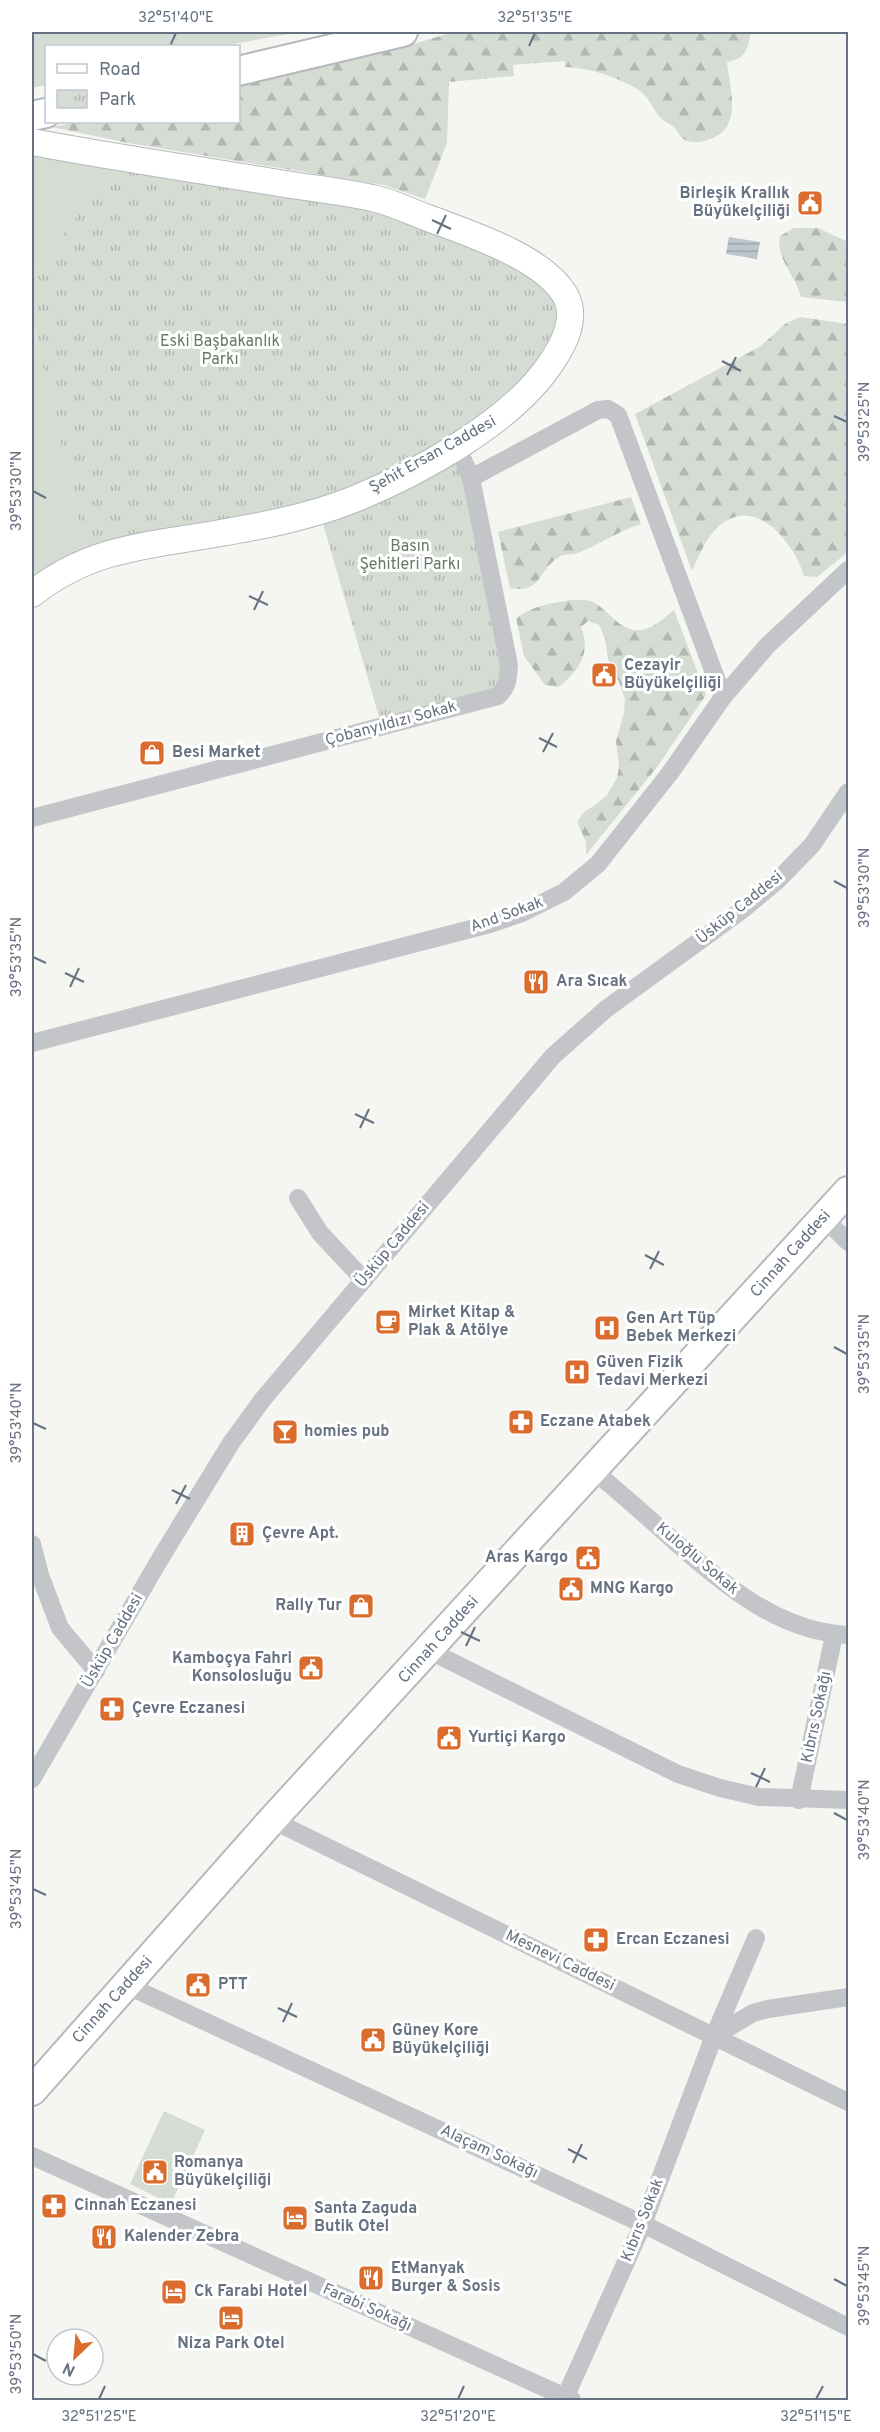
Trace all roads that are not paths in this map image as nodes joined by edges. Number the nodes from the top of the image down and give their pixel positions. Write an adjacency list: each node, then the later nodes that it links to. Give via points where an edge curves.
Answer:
1 (403, 32): 2 (main road)
2 (240, 71)
3 (32, 142): 4 (main road, Şehit Ersan Caddesi, via 378,200 491,242 539,270 567,298 570,314 563,346 528,392 501,417)
4 (457, 446): 5 (street, Çobanyıldızı Sokak); 7 (main road, Şehit Ersan Caddesi, via 351,501 222,532 135,546 88,560)
5 (471, 478): 8 (street, via 598,410 608,409 618,415); 10 (street, Çobanyıldızı Sokak, via 509,665 508,683 498,696)
6 (849, 570): 8 (street, And Sokak, via 767,646)
7 (32, 594)
8 (723, 697): 11 (street, And Sokak, via 670,774 598,864 564,892 541,904 490,924)
9 (849, 792): 16 (street, Üsküp Caddesi, via 812,845 778,880 606,1009 553,1056)
10 (32, 818)
11 (32, 1043)
12 (849, 1191): 14 (main road, Cinnah Caddesi)
13 (298, 1198): 16 (street, via 321,1233)
14 (824, 1218): 15 (street); 17 (main road, Cinnah Caddesi)
15 (849, 1242)
16 (364, 1280): 21 (street, Üsküp Caddesi, via 263,1399 231,1443)
17 (593, 1470): 19 (street, Kuloğlu Sokak, via 728,1587 798,1625); 20 (main road, Cinnah Caddesi)
18 (32, 1544): 21 (street, via 60,1628)
19 (841, 1635): 23 (street, Kıbrıs Sokağı)
20 (430, 1651): 23 (street, via 678,1774 759,1797); 25 (main road, Cinnah Caddesi)
21 (96, 1671): 22 (street, Üsküp Caddesi)
22 (32, 1779)
23 (799, 1800): 24 (street)
24 (849, 1800)
25 (272, 1820): 27 (main road, Cinnah Caddesi); 29 (street, Mesnevi Caddesi)
26 (756, 1938): 29 (street)
27 (126, 1985): 30 (main road, Cinnah Caddesi); 33 (street, Alaçam Sokağı)
28 (849, 1997): 29 (street, via 753,2013)
29 (714, 2037): 31 (street, Mesnevi Caddesi); 33 (street, Kıbrıs Sokak)
30 (32, 2091)
31 (849, 2102)
32 (32, 2156): 35 (street, Farabi Sokağı)
33 (643, 2223): 34 (street, Alaçam Sokağı); 35 (street, Kıbrıs Sokak)
34 (849, 2326)
35 (567, 2399)

